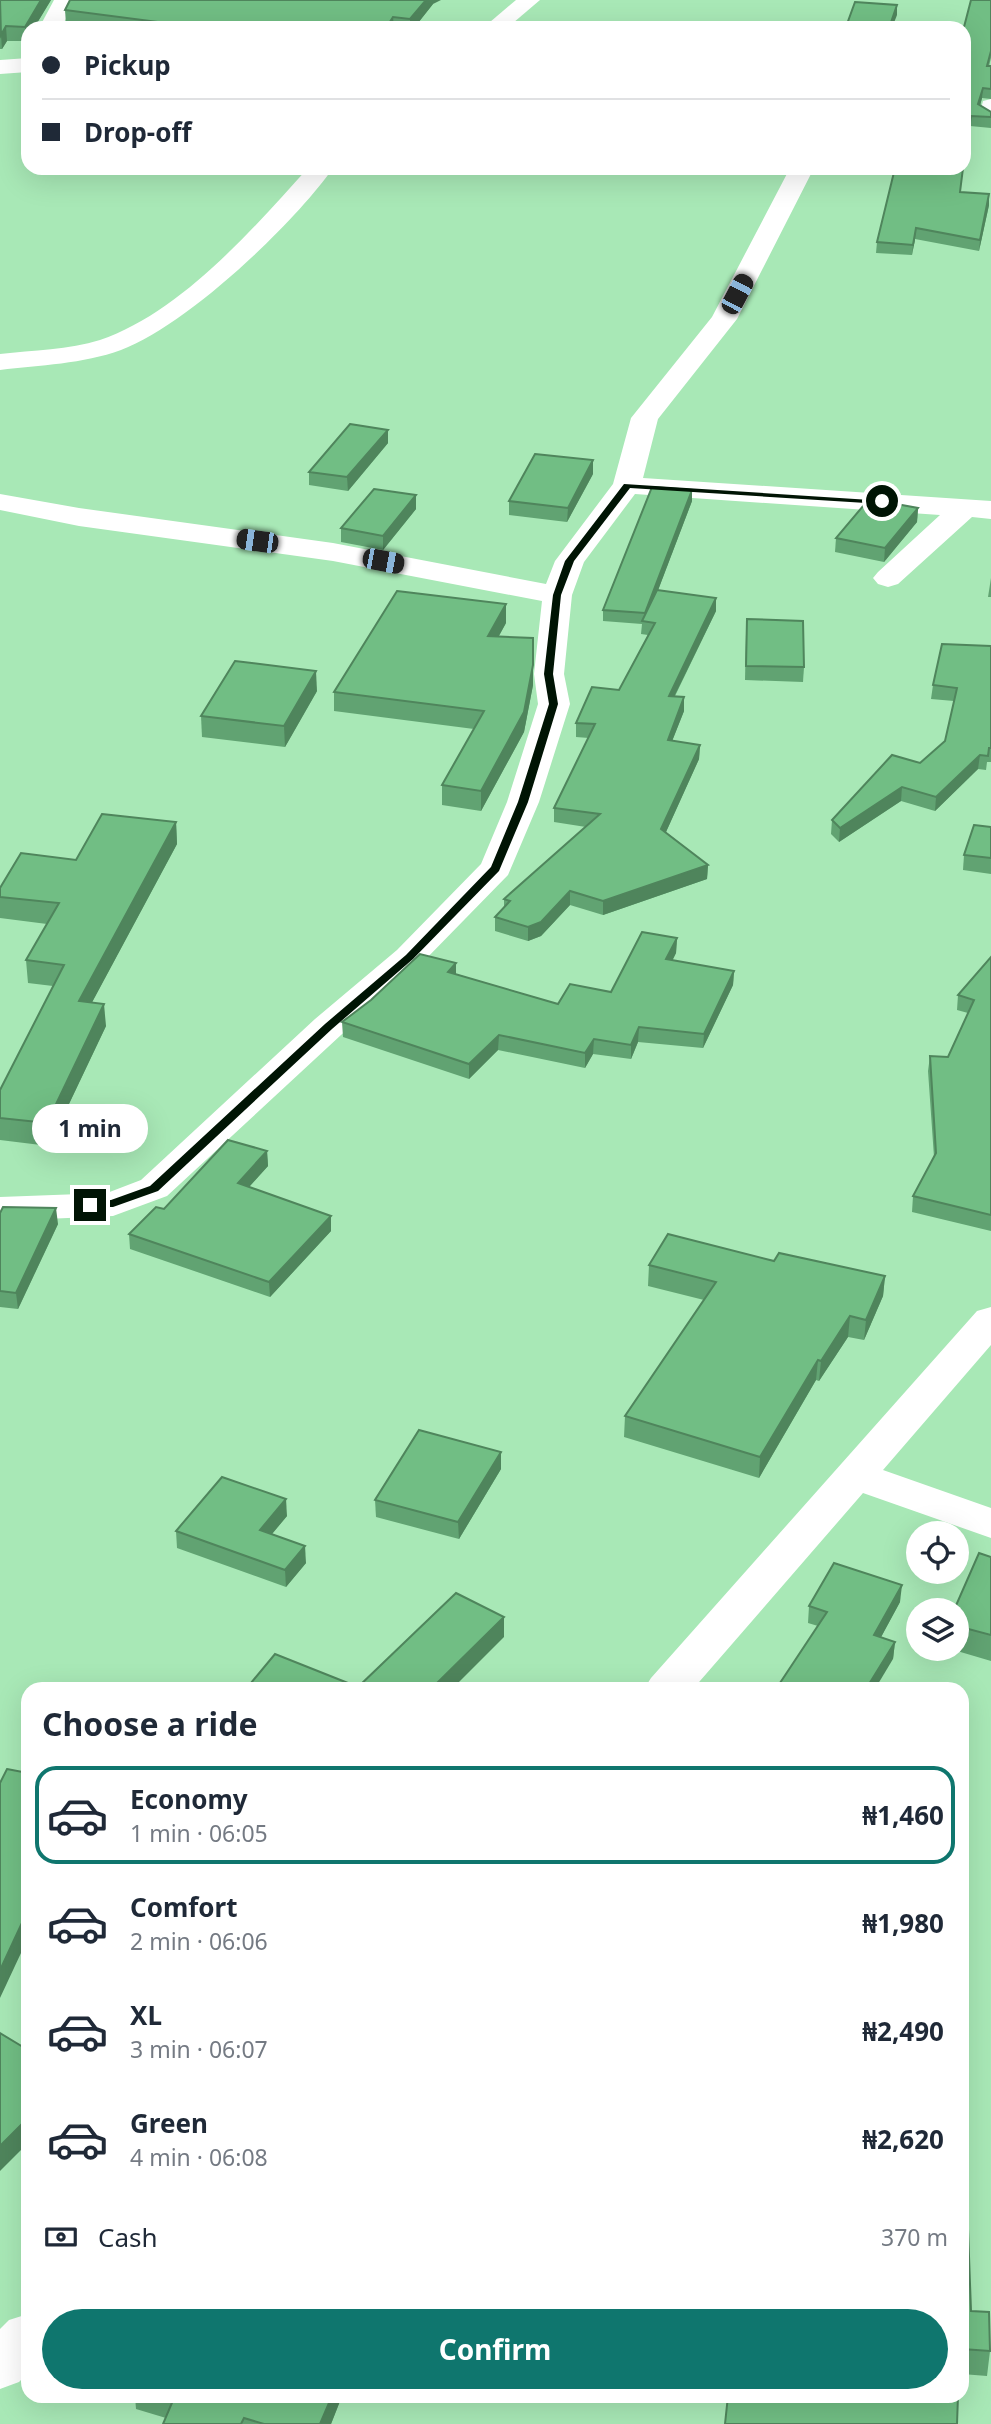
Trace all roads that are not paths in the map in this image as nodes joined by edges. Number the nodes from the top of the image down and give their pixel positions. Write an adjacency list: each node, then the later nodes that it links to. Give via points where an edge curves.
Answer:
1 (65, 0): 3 (street)
2 (529, 0): 4 (street)
3 (54, 21)
4 (503, 21)
5 (21, 66): 6 (street)
6 (0, 67)
7 (991, 106): 8 (street)
8 (991, 113)
9 (314, 175): 11 (street, via 236,254 156,325 110,345)
10 (798, 175): 12 (street, via 724,318 645,418)
11 (0, 362)
12 (627, 485): 14 (street); 16 (street, via 570,561)
13 (0, 502): 16 (street, via 334,552)
14 (978, 509): 15 (street)
15 (888, 578)
16 (557, 595): 17 (street, via 549,674 554,704 496,869 410,957 154,1188 113,1204)
17 (0, 1209)
18 (991, 1320): 19 (street)
19 (856, 1475): 20 (street); 21 (street)
20 (991, 1524)
21 (673, 1682)
22 (21, 2344): 23 (street)
23 (0, 2365)

